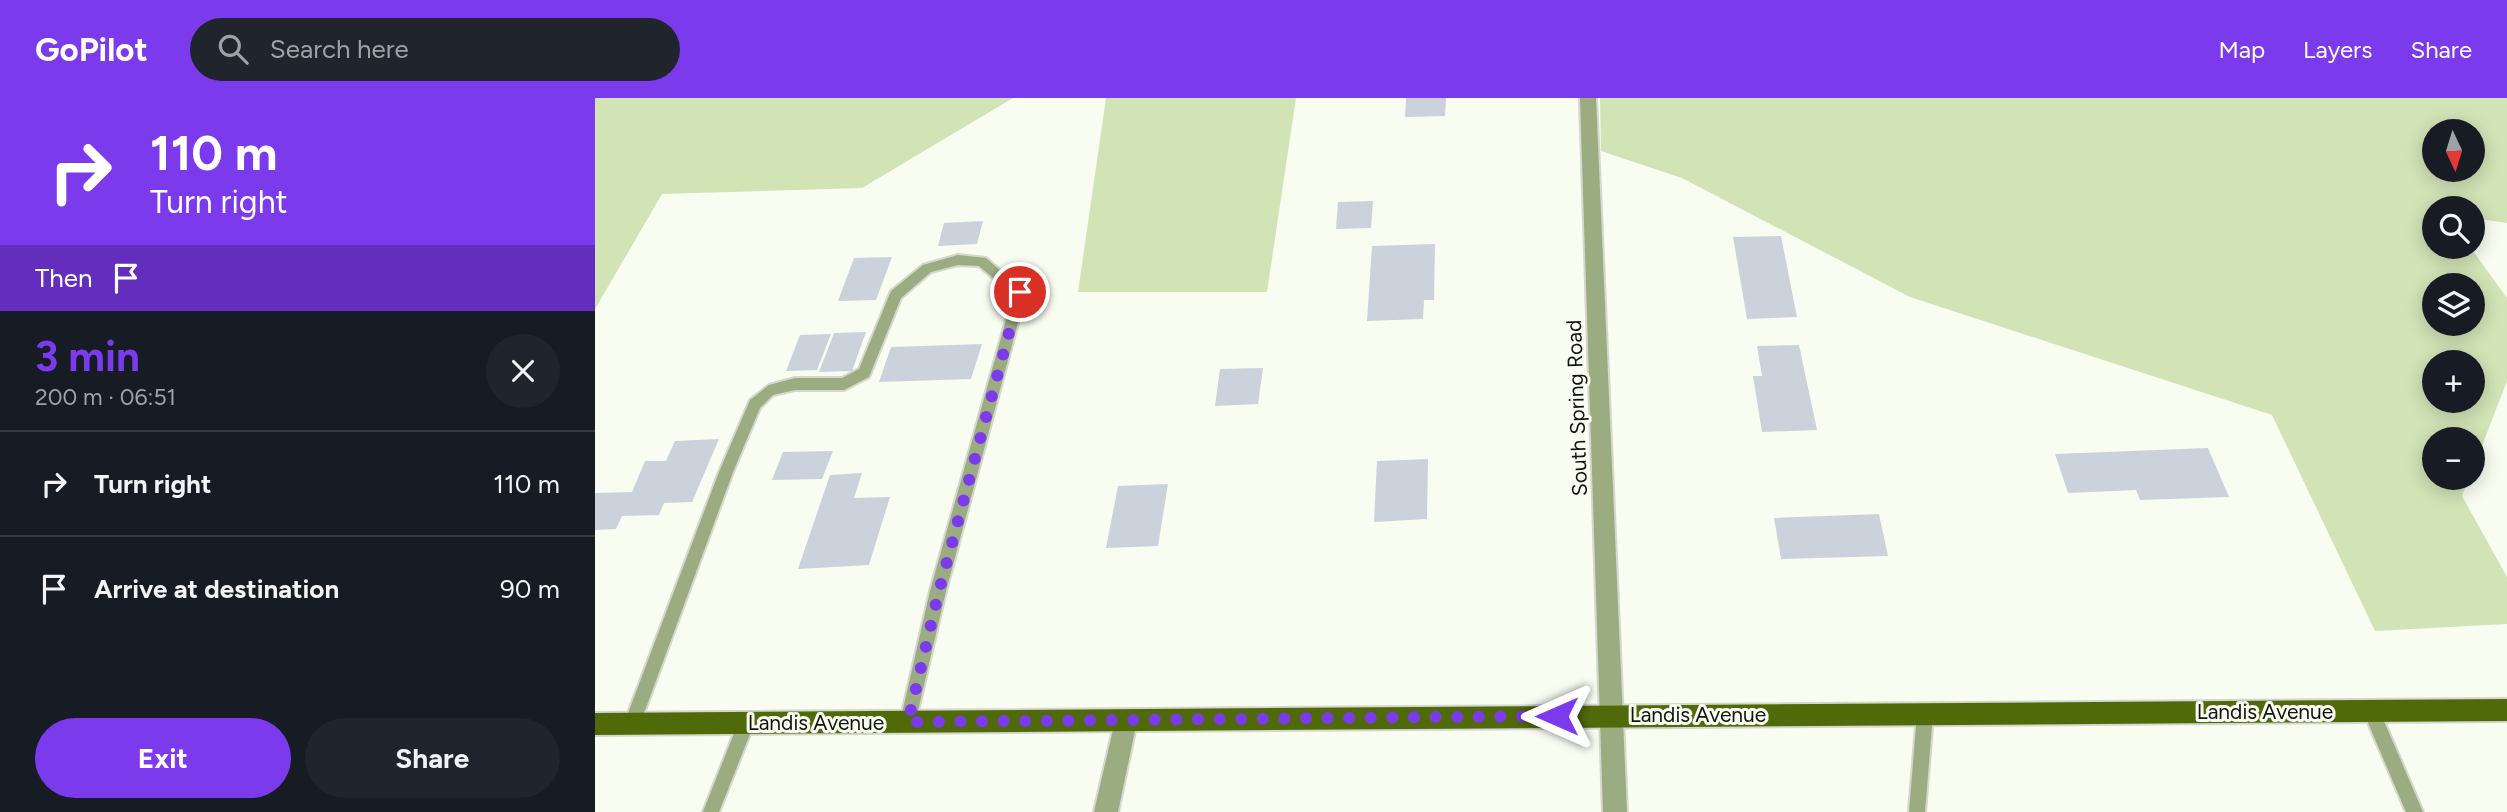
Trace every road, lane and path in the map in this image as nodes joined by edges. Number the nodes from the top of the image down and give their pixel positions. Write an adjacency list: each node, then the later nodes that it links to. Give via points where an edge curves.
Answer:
1 (1588, 98): 5 (street, South Spring Road)
2 (2507, 710): 3 (main road, Landis Avenue)
3 (2371, 711): 4 (main road, Landis Avenue); 15 (lane)
4 (1925, 714): 5 (main road, Landis Avenue); 14 (lane)
5 (1611, 715): 6 (main road, Landis Avenue); 13 (street, South Spring Road)
6 (1126, 721): 7 (main road, Landis Avenue); 12 (street)
7 (908, 722): 8 (main road, Landis Avenue); 10 (lane, via 1020,292 982,261 957,260 927,268 896,295 864,373 844,384 795,384 769,391 755,404)
8 (746, 723): 10 (main road, Landis Avenue); 11 (lane)
9 (595, 724): 10 (main road, Landis Avenue)
10 (632, 724)
11 (711, 812)
12 (1106, 812)
13 (1615, 812)
14 (1917, 812)
15 (2415, 812)

